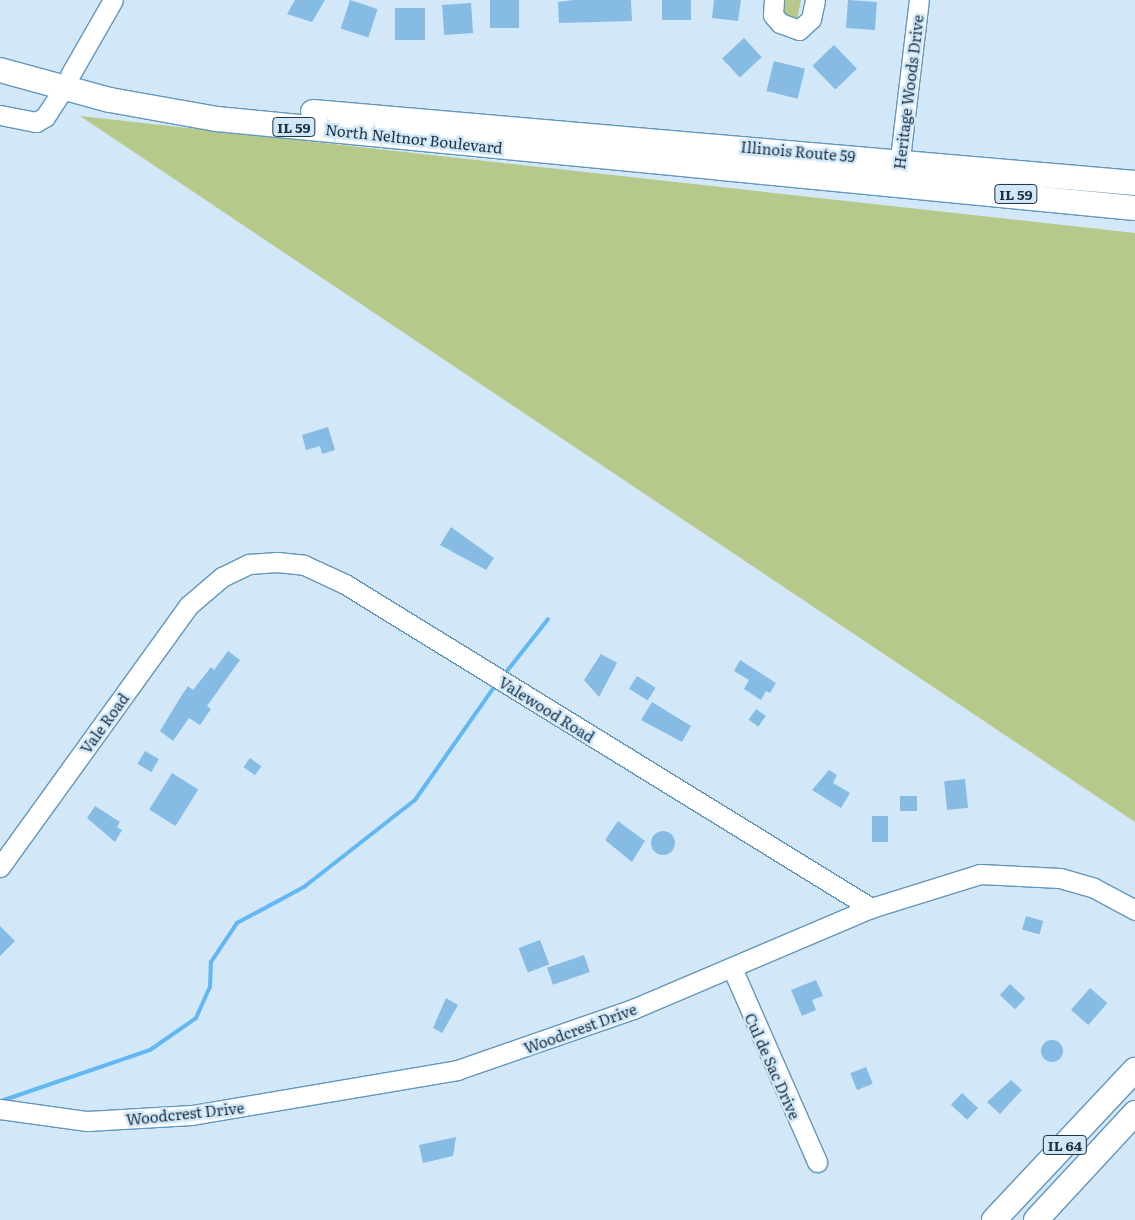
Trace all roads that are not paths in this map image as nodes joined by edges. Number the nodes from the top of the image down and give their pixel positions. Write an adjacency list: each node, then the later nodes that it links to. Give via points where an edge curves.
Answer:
1 (113, 0): 7 (street)
2 (774, 0): 3 (street, via 774,15 780,23 798,30 811,19)
3 (816, 0)
4 (919, 0): 11 (street, Heritage Woods Drive)
5 (0, 53): 7 (main road, North Neltnor Boulevard / IL 59)
6 (0, 70): 7 (main road, North Neltnor Boulevard / IL 59)
7 (66, 82): 8 (street, via 45,117 36,122); 9 (main road, North Neltnor Boulevard / IL 59, via 256,108); 10 (main road, North Neltnor Boulevard / IL 59, via 217,119)
8 (0, 115)
9 (461, 124): 11 (main road, Illinois Route 59 / IL 59)
10 (594, 157): 13 (main road, Illinois Route 59 / IL 59)
11 (899, 160): 12 (main road, Illinois Route 59 / IL 59); 13 (street, Heritage Woods Drive)
12 (1135, 183)
13 (897, 184): 14 (main road, Illinois Route 59 / IL 59)
14 (1135, 208)
15 (212, 584): 16 (street, Vale Road, via 188,606); 17 (street, Valewood Road, via 249,564 277,562 304,565 345,584)
16 (0, 867)
17 (871, 908): 18 (street, Woodcrest Drive, via 955,879 1009,872 1082,884); 19 (street, Woodcrest Drive)
18 (1135, 910)
19 (732, 968): 21 (street, Woodcrest Drive, via 516,1051 416,1078 146,1119 87,1121); 23 (street, Cul de Sac Drive)
20 (1135, 1070): 24 (main road, IL 64)
21 (0, 1108)
22 (1135, 1113): 25 (main road, IL 64)
23 (817, 1162)
24 (994, 1220)
25 (1036, 1220)

